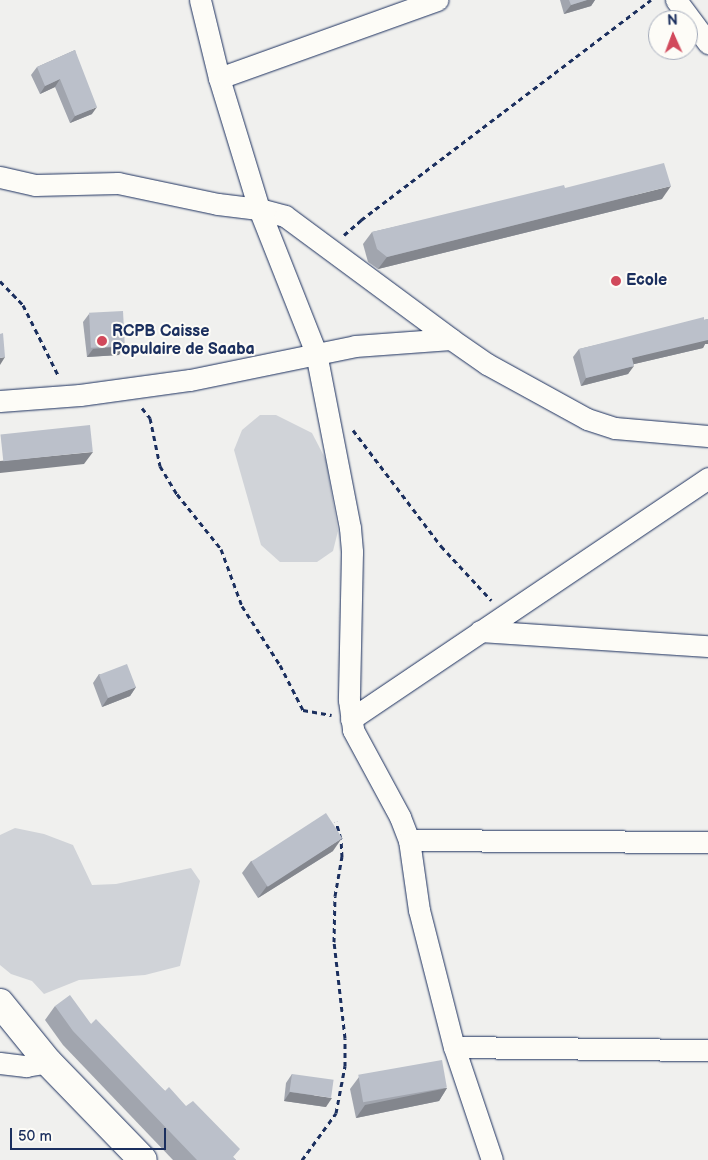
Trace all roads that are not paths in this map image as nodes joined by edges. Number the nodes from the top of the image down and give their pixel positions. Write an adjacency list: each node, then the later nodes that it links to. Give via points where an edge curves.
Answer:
1 (200, 0): 5 (street)
2 (437, 0): 5 (street)
3 (676, 0): 4 (street)
4 (708, 43)
5 (219, 78): 7 (street)
6 (0, 177): 7 (street, via 35,185 118,183 218,204)
7 (259, 208): 8 (street, via 285,216); 9 (street)
8 (451, 339): 9 (street); 11 (street, via 487,364 588,419 615,428)
9 (316, 352): 10 (street, via 190,380 80,395); 15 (street, via 350,528)
10 (0, 401)
11 (708, 436)
12 (708, 478): 13 (street)
13 (480, 631): 14 (street); 15 (street)
14 (708, 646)
15 (351, 718): 16 (street, via 357,739 400,816)
16 (409, 840): 17 (street); 19 (street, via 419,910)
17 (708, 842)
18 (0, 1003): 21 (street)
19 (454, 1047): 20 (street); 24 (street)
20 (708, 1050)
21 (48, 1062): 22 (street, via 26,1066); 23 (street)
22 (0, 1063)
23 (143, 1160)
24 (492, 1160)

